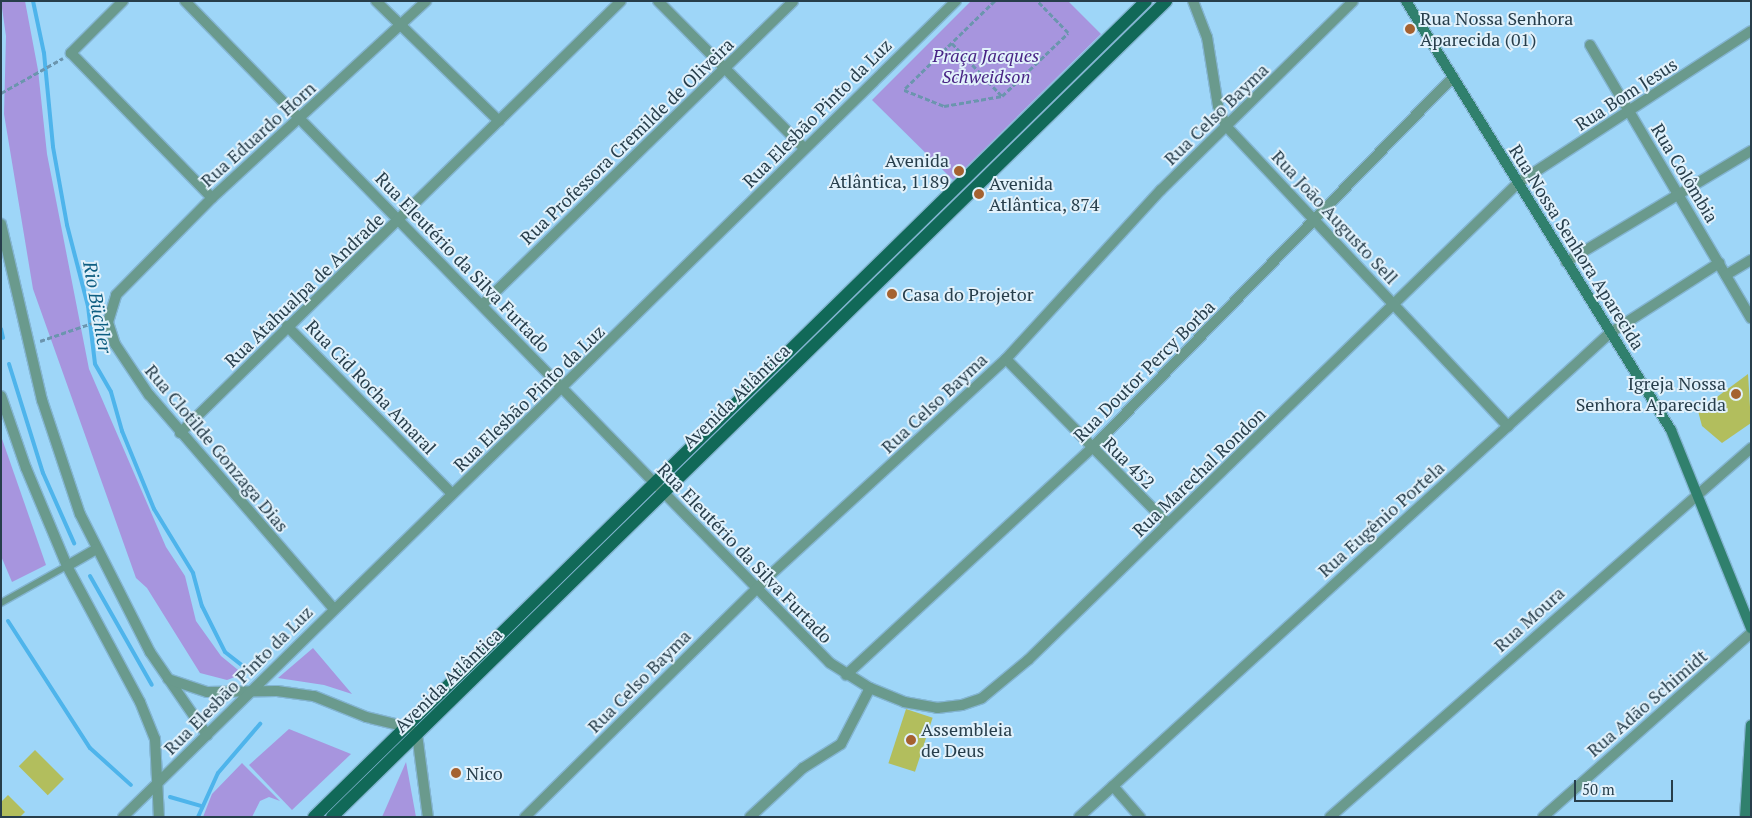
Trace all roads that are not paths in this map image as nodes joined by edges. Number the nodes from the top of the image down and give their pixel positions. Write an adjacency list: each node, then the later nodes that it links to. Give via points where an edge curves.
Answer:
1 (123, 1): 27 (street, via 72,53)
2 (185, 1): 20 (street, Rua Eleutério da Silva Furtado)
3 (376, 1): 14 (street)
4 (426, 1): 14 (street, Rua Eduardo Horn)
5 (621, 1): 21 (street, Rua Atahualpa de Andrade)
6 (658, 1): 17 (street)
7 (793, 1): 17 (street, Rua Professora Cremilde de Oliveira)
8 (956, 1): 23 (street, Rua Elesbão Pinto da Luz)
9 (1146, 1): 31 (main road, Avenida Atlântica)
10 (1166, 1): 32 (main road, Avenida Atlântica)
11 (1193, 1): 22 (street, Rua João Augusto Sell, via 1206,37 1218,106)
12 (1354, 1): 22 (street, Rua Celso Bayma)
13 (1406, 1): 18 (main road, Rua Nossa Senhora Aparecida)
14 (400, 26): 20 (street, Rua Eduardo Horn); 21 (street)
15 (1751, 31): 19 (street, Rua Bom Jesus)
16 (1590, 45): 19 (street, Rua Colômbia)
17 (725, 69): 23 (street); 38 (street, Rua Professora Cremilde de Oliveira)
18 (1453, 77): 25 (main road, Rua Nossa Senhora Aparecida); 28 (street, Rua Doutor Percy Borba)
19 (1629, 111): 25 (street, Rua Bom Jesus); 26 (street, Rua Colômbia)
20 (300, 119): 27 (street, Rua Eduardo Horn); 29 (street, Rua Eleutério da Silva Furtado)
21 (499, 121): 29 (street, Rua Atahualpa de Andrade)
22 (1226, 126): 28 (street, Rua João Augusto Sell); 43 (street, Rua Celso Bayma, via 1161,190)
23 (804, 148): 44 (street, Rua Elesbão Pinto da Luz)
24 (1751, 151): 26 (street)
25 (1518, 183): 34 (main road, Rua Nossa Senhora Aparecida); 39 (street, Rua Marechal Rondon)
26 (1678, 195): 34 (street); 35 (street, Rua Colômbia)
27 (212, 198): 37 (street, Rua Eduardo Horn)
28 (1316, 218): 39 (street, Rua João Augusto Sell); 49 (street, Rua Doutor Percy Borba)
29 (401, 220): 38 (street, Rua Eleutério da Silva Furtado); 41 (street, Rua Atahualpa de Andrade)
30 (1, 224): 55 (street, via 53,437)
31 (911, 231): 32 (main road); 46 (main road, Avenida Atlântica)
32 (921, 240): 46 (main road, Avenida Atlântica)
33 (1751, 260): 36 (street)
34 (1566, 262): 42 (main road, Rua Nossa Senhora Aparecida)
35 (1719, 263): 36 (street, Rua Colômbia); 42 (street, Rua Eugênio Portela)
36 (1726, 275): 40 (street, Rua Colômbia)
37 (116, 295): 48 (street, Rua Clotilde Gonzaga Dias, via 108,322 115,344 129,369)
38 (483, 304): 44 (street, Rua Eleutério da Silva Furtado)
39 (1394, 304): 47 (street, Rua João Augusto Sell); 54 (street, Rua Marechal Rondon)
40 (1751, 318)
41 (287, 326): 48 (street, Rua Atahualpa de Andrade); 53 (street, Rua Cid Rocha Amaral)
42 (1610, 333): 47 (street, Rua Eugênio Portela); 52 (main road, Rua Nossa Senhora Aparecida, via 1668,424)
43 (1006, 359): 49 (street, Rua 452); 57 (street, Rua Celso Bayma)
44 (563, 390): 51 (street, Rua Eleutério da Silva Furtado); 53 (street, Rua Elesbão Pinto da Luz)
45 (1, 396): 56 (street, via 26,468)
46 (743, 405): 51 (main road, Avenida Atlântica)
47 (1508, 426): 70 (street, Rua Eugênio Portela)
48 (180, 433): 59 (street, Rua Clotilde Gonzaga Dias)
49 (1092, 448): 54 (street, Rua 452); 62 (street, Rua Doutor Percy Borba)
50 (1751, 448): 52 (street, Rua Moura)
51 (659, 487): 57 (street, Rua Eleutério da Silva Furtado); 67 (main road, Avenida Atlântica)
52 (1697, 491): 60 (main road, Rua Nossa Senhora Aparecida); 81 (street, Rua Moura)
53 (452, 494): 59 (street, Rua Elesbão Pinto da Luz)
54 (1168, 524): 64 (street, Rua Marechal Rondon, via 1028,660 982,698 962,706 937,708 904,702)
55 (96, 549): 56 (street); 63 (street)
56 (68, 566): 58 (lane); 69 (street, via 140,702 155,739)
57 (757, 588): 62 (street, Rua Eleutério da Silva Furtado); 77 (street, Rua Celso Bayma)
58 (1, 603)
59 (334, 609): 65 (street, Rua Elesbão Pinto da Luz)
60 (1751, 628)
61 (1751, 633): 82 (street, Rua Adão Schimidt)
62 (846, 674): 64 (street, Rua Eleutério da Silva Furtado)
63 (167, 679): 65 (street, via 207,692); 68 (street)
64 (870, 688): 78 (street, via 841,744 803,768)
65 (250, 692): 67 (street, via 314,696 379,721); 68 (street, Rua Elesbão Pinto da Luz)
66 (1751, 725): 71 (main road)
67 (412, 729): 74 (main road, Avenida Atlântica); 75 (main road, Avenida Atlântica); 76 (street)
68 (207, 735): 69 (street, Rua Elesbão Pinto da Luz)
69 (158, 783): 72 (street, Rua Elesbão Pinto da Luz); 73 (street)
70 (1113, 786): 79 (street, Rua Eugênio Portela); 80 (street)
71 (1748, 793): 83 (main road)
72 (123, 817)
73 (159, 817)
74 (314, 817)
75 (332, 817)
76 (428, 817)
77 (525, 817)
78 (750, 817)
79 (1079, 817)
80 (1140, 817)
81 (1330, 817)
82 (1543, 817)
83 (1744, 817)

